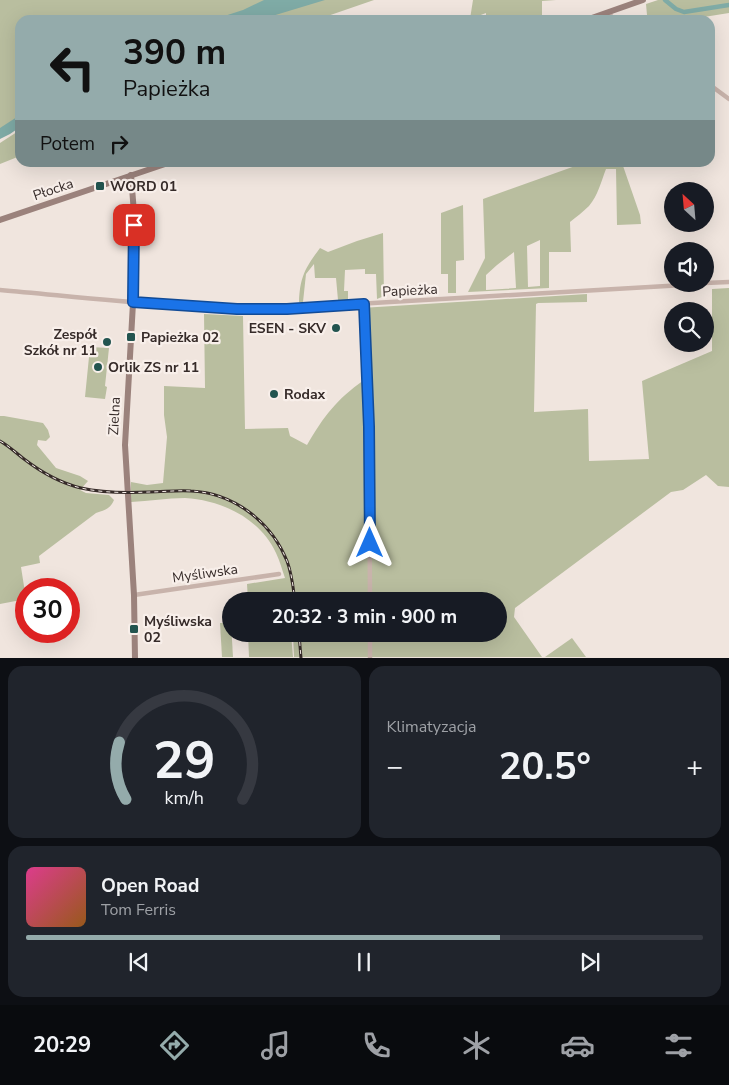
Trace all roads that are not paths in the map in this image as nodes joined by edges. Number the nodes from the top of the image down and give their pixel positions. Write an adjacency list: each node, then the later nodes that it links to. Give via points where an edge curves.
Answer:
1 (643, 0): 2 (street)
2 (609, 12): 3 (street); 4 (street)
3 (600, 15)
4 (610, 15)
5 (715, 89): 6 (street)
6 (729, 99)
7 (157, 167): 8 (street, Płocka)
8 (132, 176): 9 (street, Płocka); 14 (street, Zielna)
9 (0, 220)
10 (729, 282): 11 (street)
11 (714, 283)
12 (664, 286): 15 (street, Papieżka)
13 (0, 290): 14 (street, Papieżka)
14 (133, 302): 15 (street, Papieżka, via 237,309); 18 (street, Zielna, via 126,451)
15 (364, 304): 17 (street)
16 (279, 574): 18 (street, Myśliwska)
17 (370, 592)
18 (134, 595): 20 (street, Zielna)
19 (370, 642): 21 (street)
20 (135, 658)
21 (370, 658)

